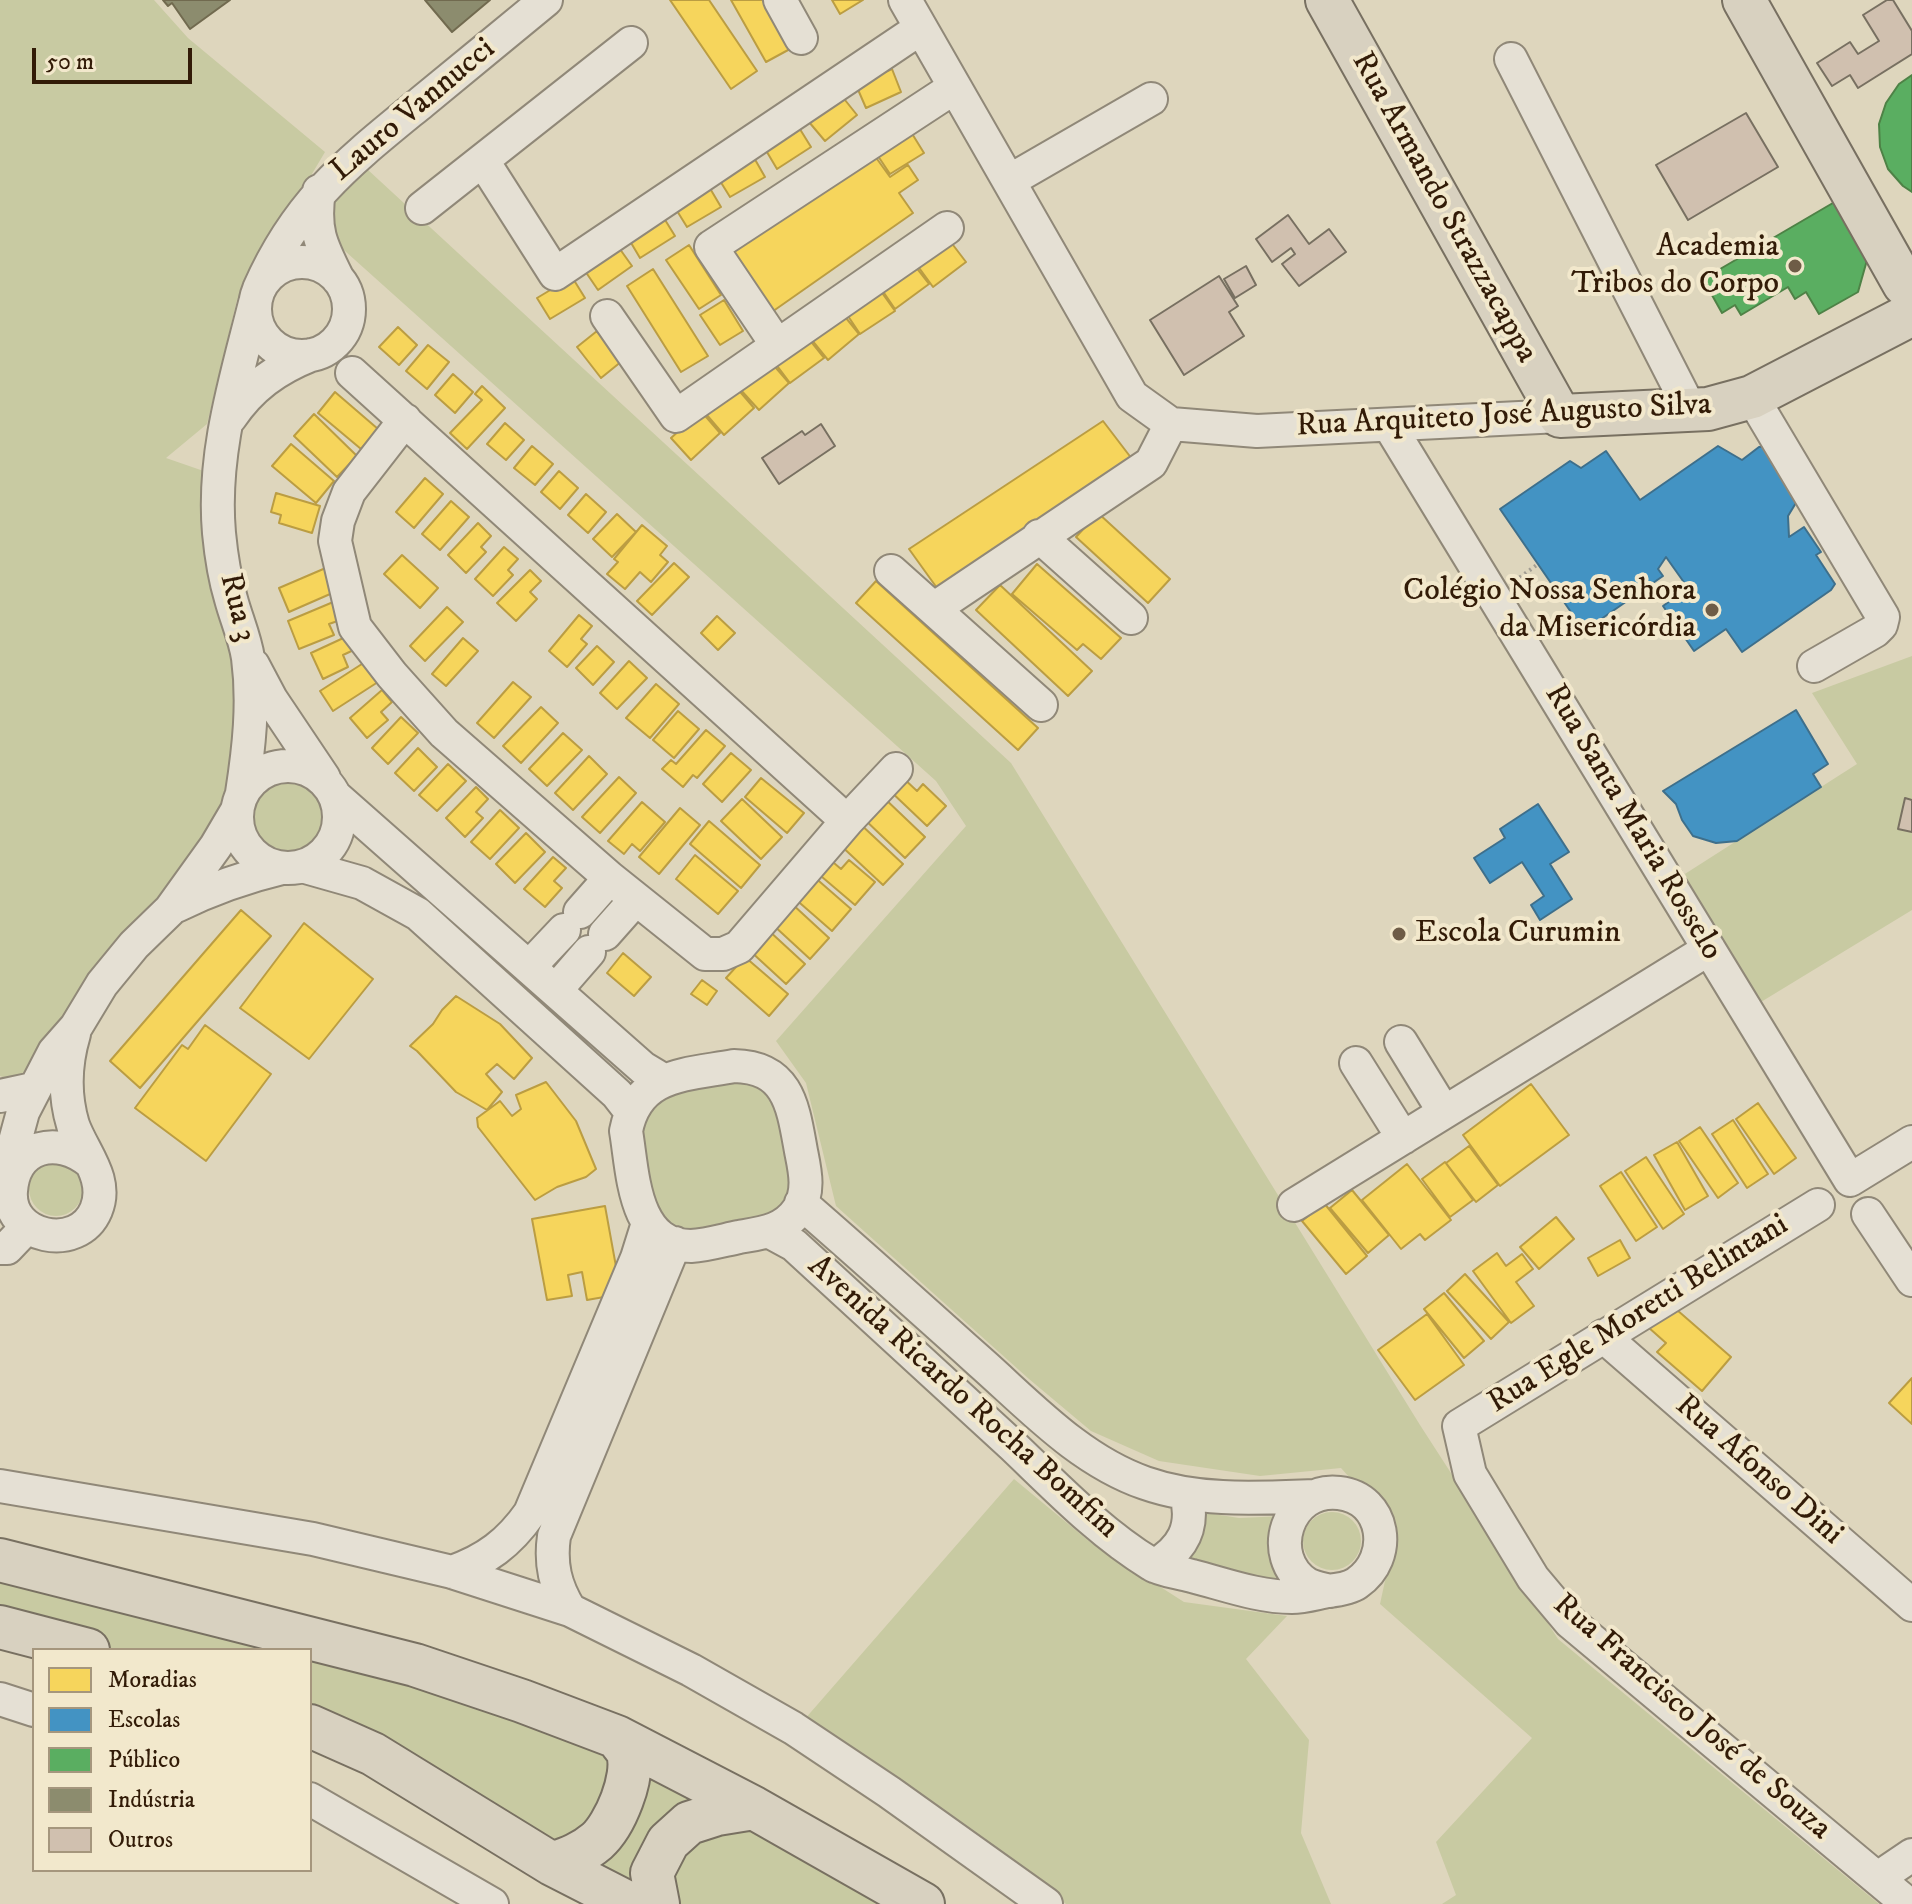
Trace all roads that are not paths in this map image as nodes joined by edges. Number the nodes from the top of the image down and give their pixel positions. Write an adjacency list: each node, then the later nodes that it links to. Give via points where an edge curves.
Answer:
1 (546, 0): 14 (street, Lauro Vannucci)
2 (780, 0): 7 (street)
3 (905, 0): 6 (street)
4 (1327, 0): 27 (main road, Rua Armando Strazzacappa)
5 (1744, 0): 18 (main road)
6 (921, 28): 10 (street); 12 (street, via 555,274)
7 (801, 38)
8 (631, 43): 12 (street)
9 (1511, 59): 26 (street)
10 (955, 87): 13 (street); 22 (street, via 711,247)
11 (1151, 99): 13 (street)
12 (483, 161): 15 (street)
13 (1009, 181): 30 (street, via 1132,396)
14 (319, 191): 17 (street, via 319,242); 19 (street, Rua 3, via 272,259)
15 (422, 208)
16 (947, 228): 22 (street)
17 (339, 281): 19 (street, via 320,266 296,262 268,277); 23 (street, via 347,295 345,327 336,341)
18 (1912, 292)
19 (257, 296): 23 (street, via 256,318 269,343 296,356); 29 (street, Rua 3)
20 (1912, 314): 25 (main road, Rua Arquiteto José Augusto Silva)
21 (607, 316): 22 (street, via 676,416)
22 (777, 345)
23 (311, 355): 29 (street, Rua 3, via 270,375 245,396)
24 (352, 373): 28 (street)
25 (1752, 397): 26 (main road, Rua Arquiteto José Augusto Silva); 37 (street, via 1883,617 1875,631)
26 (1690, 409): 27 (main road, Rua Arquiteto José Augusto Silva)
27 (1560, 416): 31 (street, Rua Arquiteto José Augusto Silva)
28 (405, 420): 42 (street); 44 (street, via 349,492 338,521 335,541 355,627 444,733)
29 (225, 424): 36 (street, Rua 3, via 218,476 219,533 229,594)
30 (1171, 424): 31 (street, Rua Arquiteto José Augusto Silva, via 1257,431); 32 (street, via 1151,463)
31 (1389, 425): 47 (street, Rua Santa Maria Rosselo)
32 (1039, 536): 34 (street); 35 (street)
33 (891, 571): 34 (street)
34 (935, 608): 38 (street)
35 (1131, 618)
36 (248, 656): 40 (street); 41 (street, Rua 3, via 249,732)
37 (1814, 666)
38 (1041, 705)
39 (896, 769): 42 (street)
40 (331, 789): 41 (street, via 310,769 271,767 254,777); 43 (street, via 340,814 334,839 318,859); 48 (street)
41 (239, 802): 43 (street, via 238,832 248,850 263,862); 46 (street, via 216,846)
42 (847, 821): 45 (street, via 739,947 723,954 705,954)
43 (292, 867): 46 (street, via 230,882); 56 (street, via 362,883 418,914)
44 (610, 878): 45 (street); 48 (street)
45 (636, 899): 49 (street)
46 (170, 910): 50 (street, via 102,984)
47 (1709, 949): 57 (street); 59 (street, Rua Santa Maria Rosselo, via 1850,1180)
48 (530, 966): 49 (street)
49 (556, 990): 53 (street)
50 (76, 1027): 54 (street); 60 (street, via 66,1075 68,1099)
51 (1401, 1042): 57 (street)
52 (1356, 1063): 58 (street)
53 (663, 1080): 56 (street, via 640,1096); 62 (street, via 744,1066 778,1082 793,1107 806,1177)
54 (33, 1089): 55 (street); 61 (street, via 14,1145)
55 (0, 1096)
56 (631, 1112): 66 (street, via 626,1131 640,1207)
57 (1444, 1112): 58 (street)
58 (1403, 1138): 63 (street)
59 (1912, 1142)
60 (90, 1162): 61 (street, via 62,1146 46,1147 19,1164); 67 (street, via 100,1183 92,1218 61,1236)
61 (12, 1179): 67 (street, via 10,1197)
62 (801, 1203): 68 (street, Avenida Ricardo Rocha Bomfim, via 786,1223); 75 (street, Avenida Ricardo Rocha Bomfim, via 1085,1453 1146,1484)
63 (1294, 1205)
64 (1818, 1205): 72 (street, Rua Egle Moretti Belintani)
65 (1868, 1214): 71 (street)
66 (648, 1223): 69 (street); 79 (street, via 530,1513 488,1556)
67 (27, 1227): 70 (street, via 7,1248)
68 (770, 1232): 69 (street, via 692,1246); 78 (street, Avenida Ricardo Rocha Bomfim, via 794,1245 1071,1500)
69 (675, 1243): 82 (street, via 554,1536 552,1567)
70 (0, 1248)
71 (1912, 1280)
72 (1603, 1336): 73 (street, Rua Egle Moretti Belintani); 81 (street, Rua Afonso Dini)
73 (1459, 1426): 93 (street, Rua Francisco José de Souza, via 1470,1474 1533,1578 1570,1622)
74 (0, 1486): 79 (street, via 313,1539)
75 (1186, 1494): 76 (street, Avenida Ricardo Rocha Bomfim); 78 (street, via 1186,1535)
76 (1314, 1496): 80 (street, via 1296,1509 1285,1528 1284,1550 1292,1571 1309,1585); 80 (street, Avenida Ricardo Rocha Bomfim, via 1350,1497 1362,1502 1378,1521 1382,1545 1374,1569 1355,1585)
77 (0, 1560): 88 (main road, via 415,1665)
78 (1154, 1566): 80 (street, Avenida Ricardo Rocha Bomfim, via 1249,1591 1293,1597)
79 (452, 1572): 82 (street)
80 (1330, 1591)
81 (1912, 1605)
82 (570, 1610): 98 (street, via 793,1728)
83 (0, 1627): 84 (main road)
84 (80, 1648)
85 (0, 1699): 86 (street)
86 (32, 1709)
87 (312, 1727): 92 (main road, via 373,1754)
88 (617, 1737): 90 (main road); 92 (main road, via 628,1753 629,1779 618,1810 599,1839)
89 (312, 1800): 94 (street)
90 (754, 1808): 96 (main road, via 689,1823 668,1842 652,1873); 97 (main road)
91 (1912, 1855): 93 (street)
92 (552, 1864): 95 (main road)
93 (1878, 1878): 99 (street, Rua Francisco José de Souza)
94 (492, 1904)
95 (630, 1904)
96 (658, 1904)
97 (923, 1904)
98 (1046, 1904)
99 (1908, 1904)

